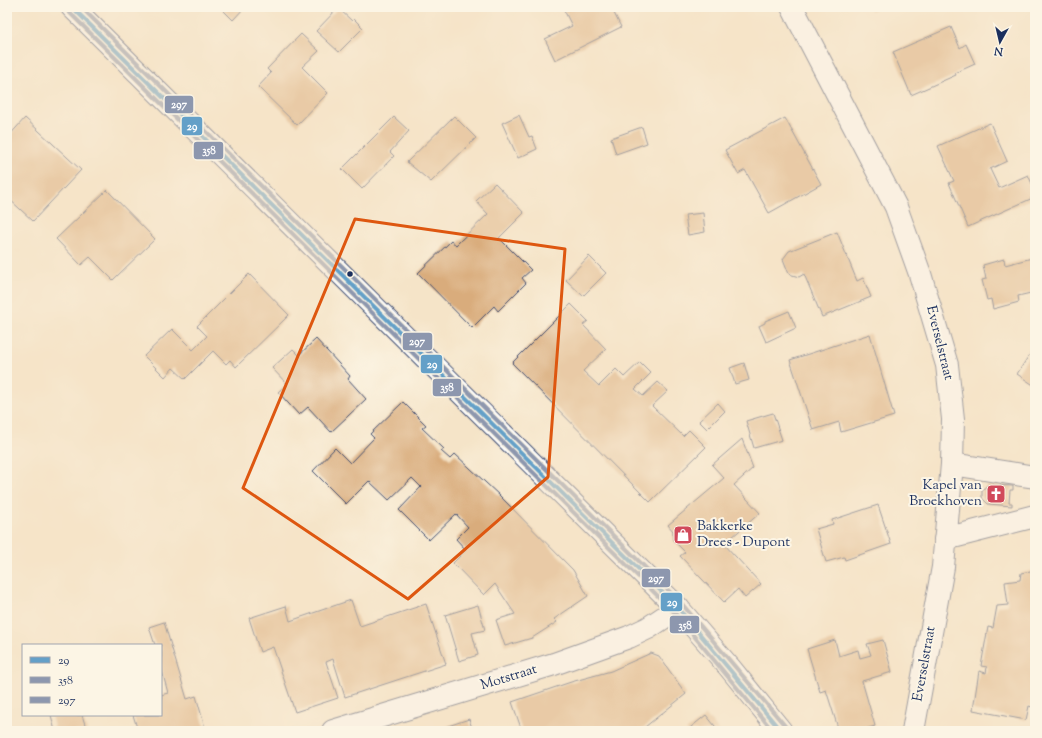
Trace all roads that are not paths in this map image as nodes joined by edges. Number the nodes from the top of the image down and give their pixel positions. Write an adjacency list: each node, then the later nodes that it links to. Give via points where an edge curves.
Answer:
1 (72, 7): 7 (street)
2 (792, 7): 3 (street, Everselstraat, via 896,207 920,274 947,365 953,419)
3 (952, 464): 4 (street); 6 (street, Everselstraat)
4 (1035, 477)
5 (1035, 516): 6 (street)
6 (945, 539): 10 (street, Everselstraat, via 943,567)
7 (678, 608): 8 (street, Motstraat, via 629,637 554,664); 9 (street)
8 (333, 731)
9 (781, 731)
10 (913, 731)

